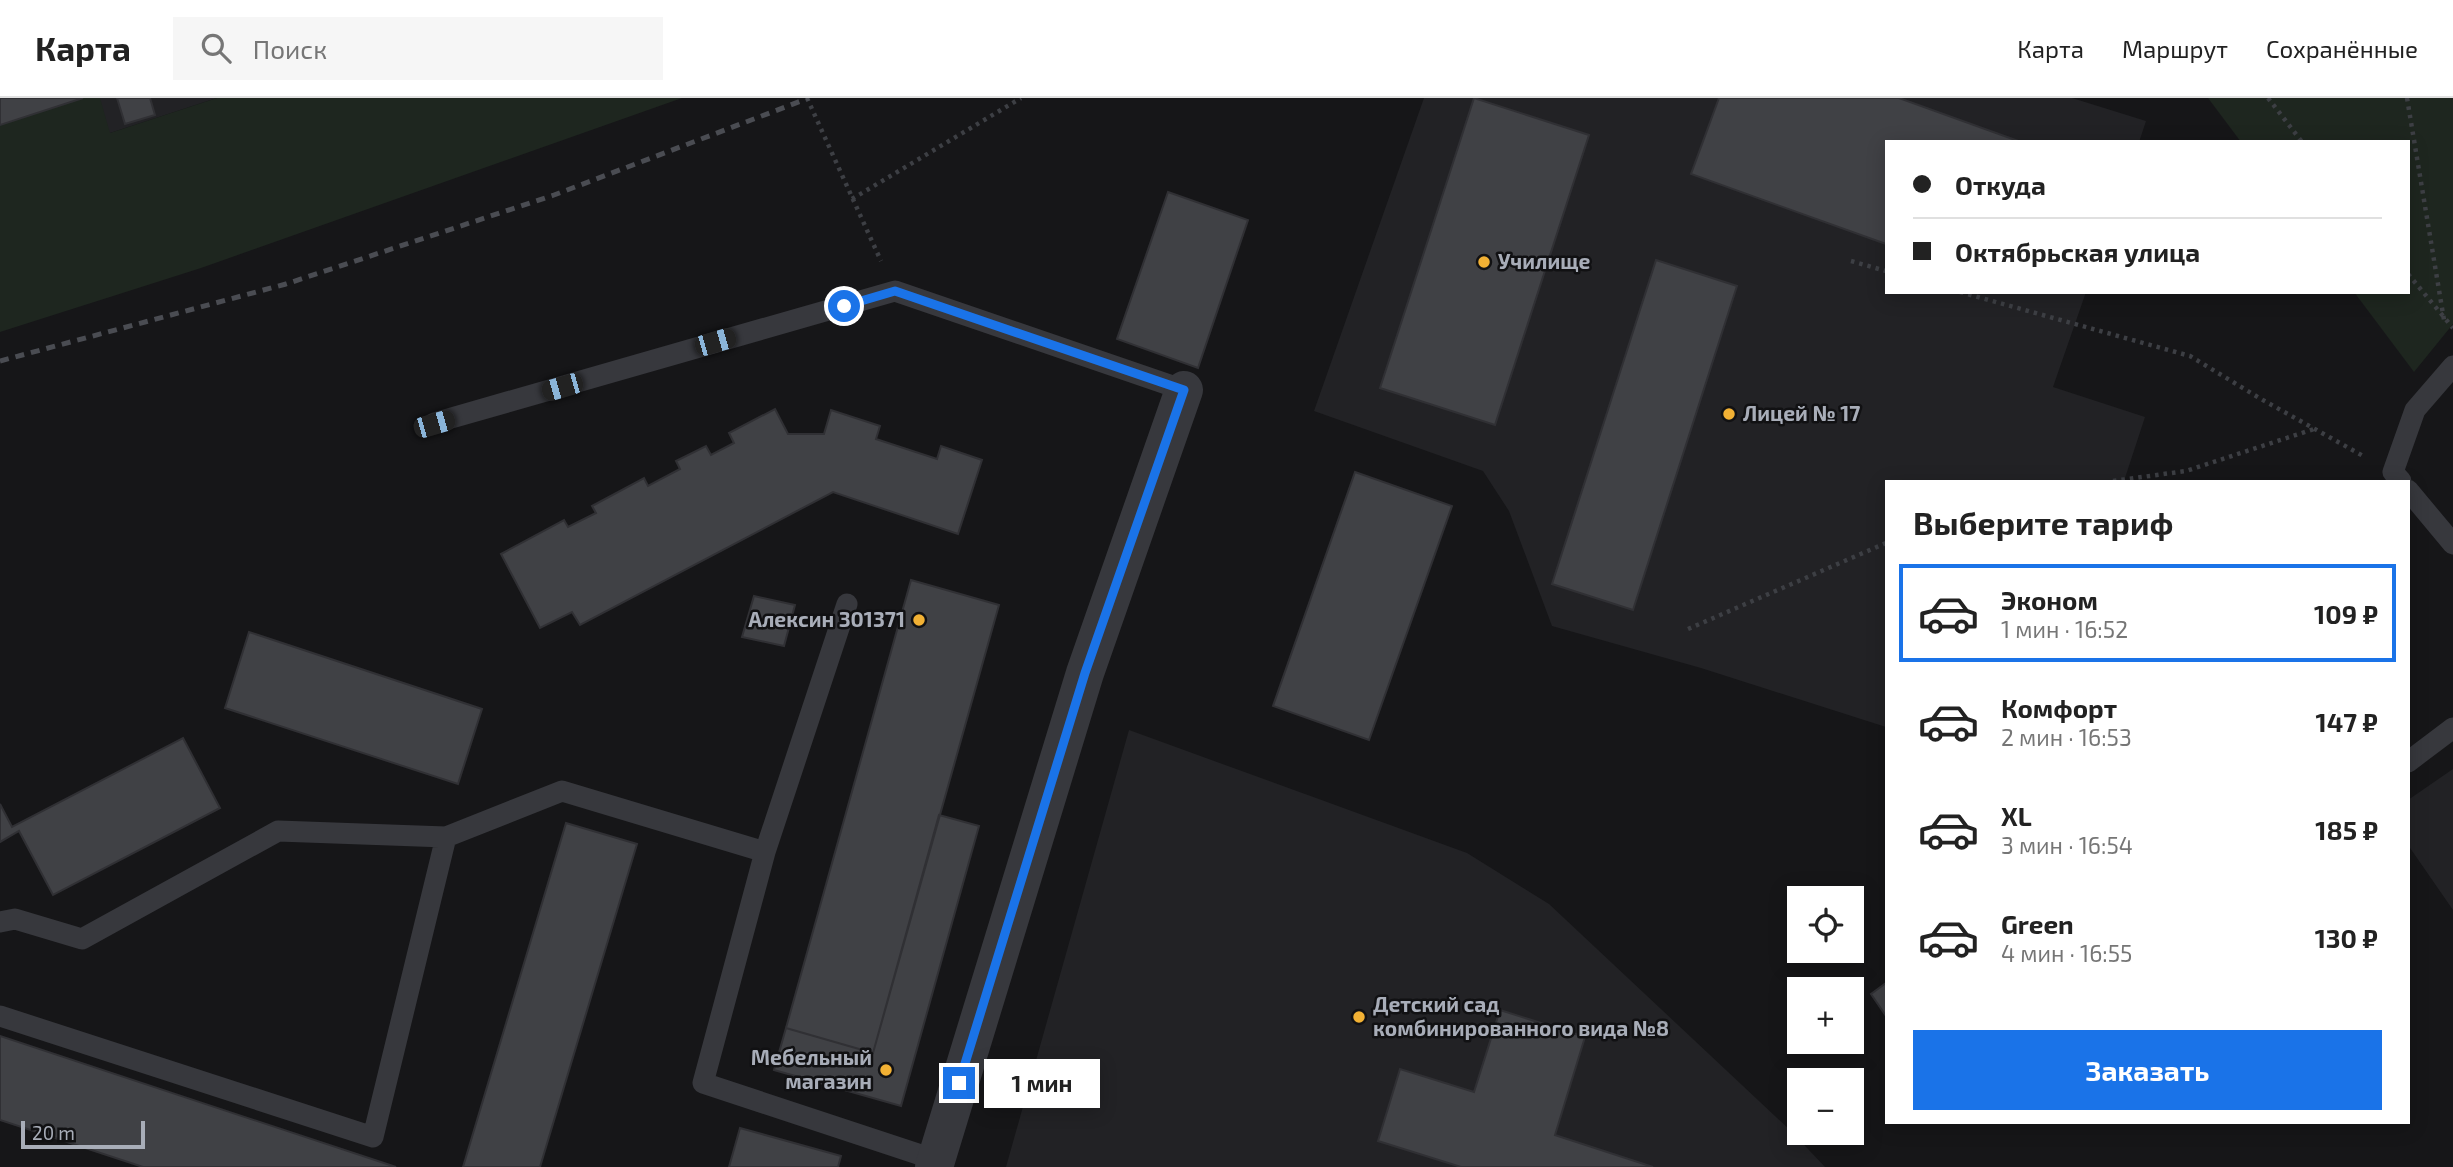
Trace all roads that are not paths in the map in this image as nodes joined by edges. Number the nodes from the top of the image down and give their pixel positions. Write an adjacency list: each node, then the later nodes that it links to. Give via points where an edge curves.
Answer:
1 (2453, 366): 4 (lane, via 2415,411)
2 (1184, 390): 3 (lane, via 895,291); 14 (street, via 1085,673)
3 (434, 424)
4 (2397, 477)
5 (2410, 492): 6 (lane)
6 (2453, 544)
7 (847, 604): 11 (lane)
8 (2453, 728): 9 (lane)
9 (2410, 760)
10 (446, 837): 11 (lane, via 562,791); 12 (lane, via 278,831 82,939 15,919); 13 (lane, via 373,1138)
11 (765, 852): 14 (lane, via 703,1083)
12 (0, 922)
13 (0, 1016)
14 (935, 1164)

